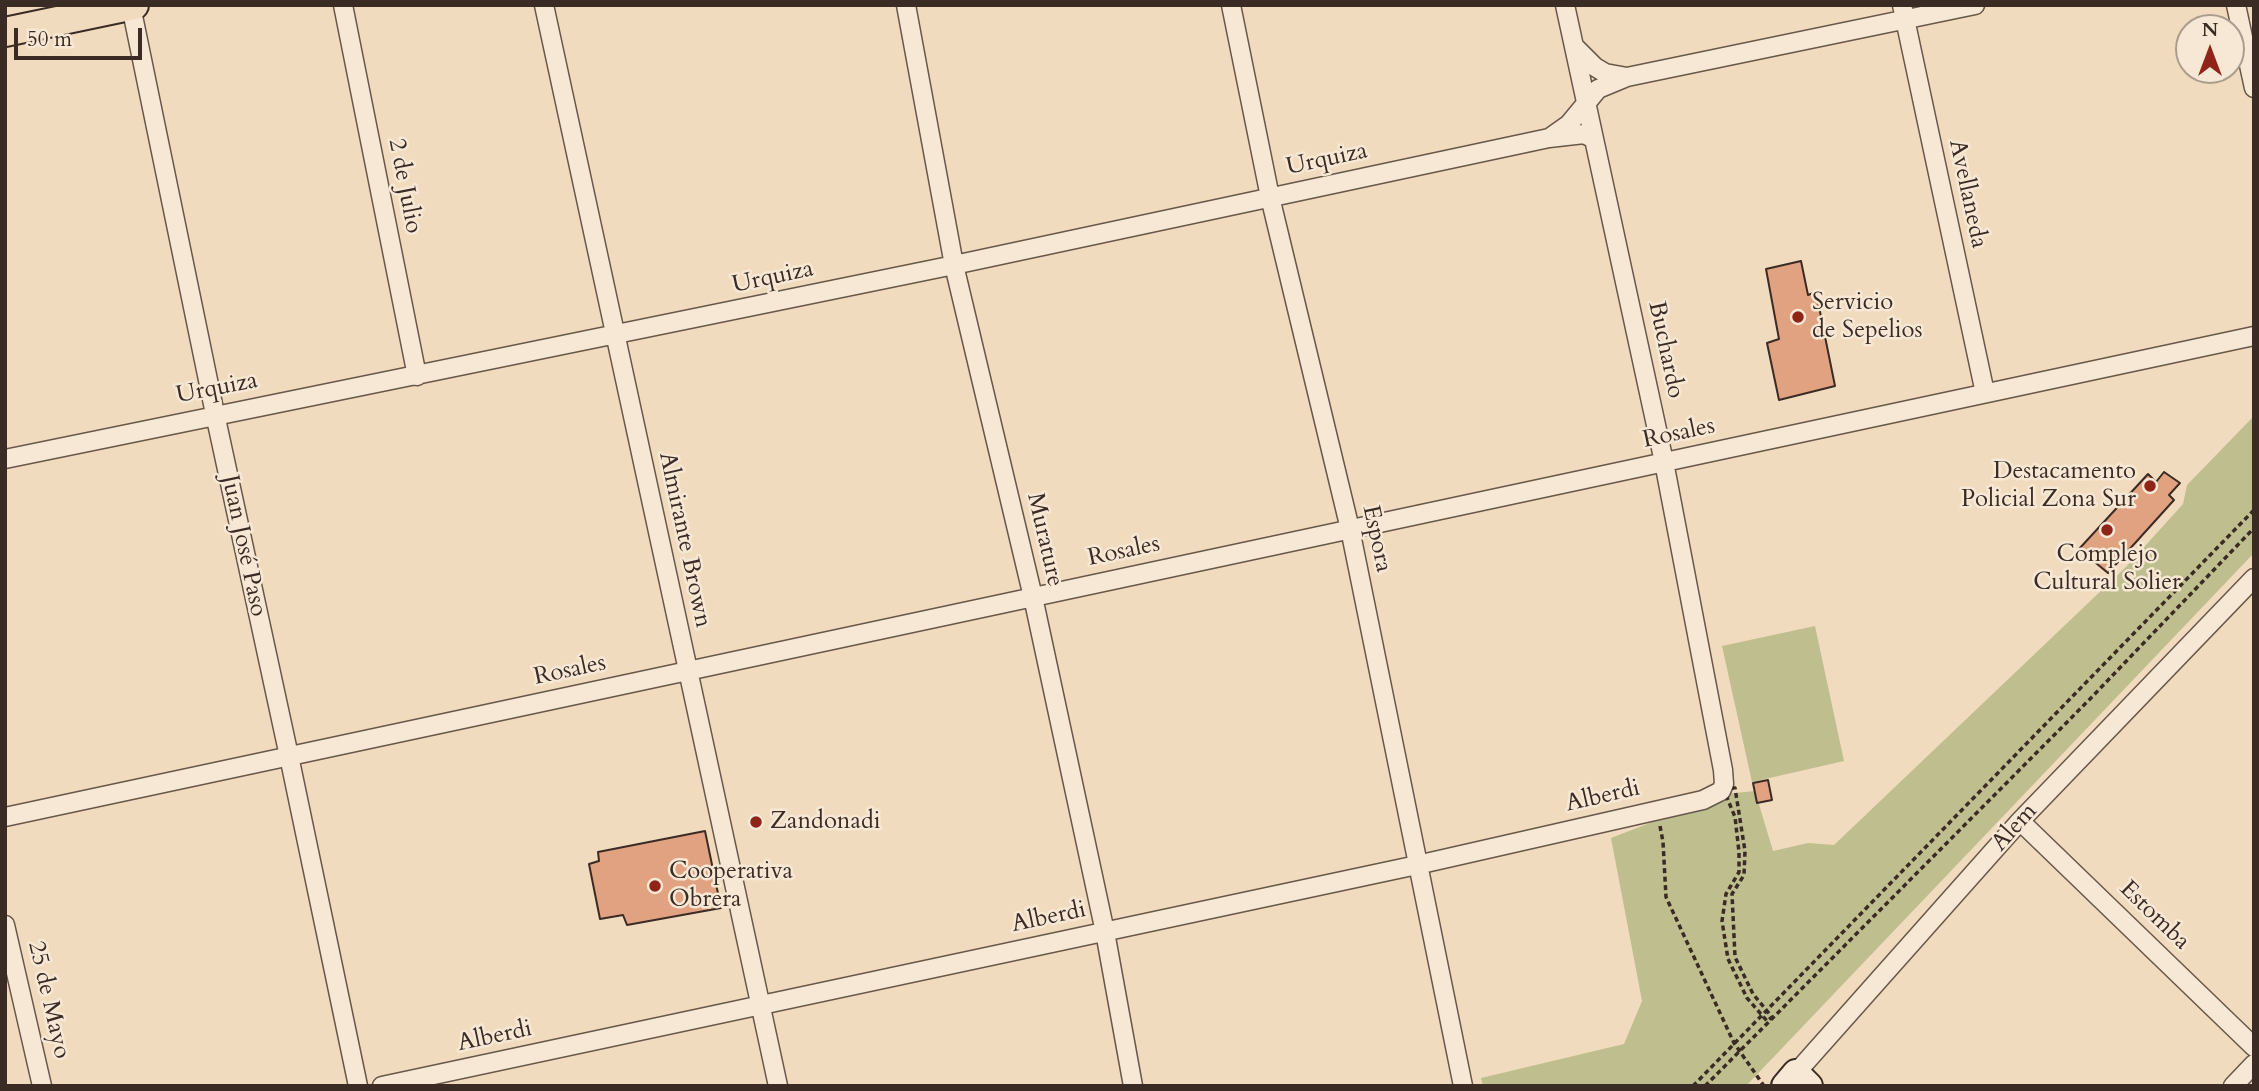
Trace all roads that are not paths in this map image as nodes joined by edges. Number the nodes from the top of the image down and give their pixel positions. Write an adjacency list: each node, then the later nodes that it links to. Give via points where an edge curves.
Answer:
1 (132, 5): 10 (main road); 23 (street, Juan José Paso)
2 (343, 5): 21 (street, 2 de Julio)
3 (544, 5): 19 (street, Almirante Brown)
4 (906, 5): 18 (street, Murature)
5 (1231, 5): 17 (street, Espora)
6 (1565, 5): 11 (street, Buchardo)
7 (1975, 5): 9 (street, Urquiza)
8 (2236, 5): 13 (street)
9 (1903, 13): 12 (street, Urquiza); 22 (street, Avellaneda)
10 (5, 32)
11 (1574, 46): 12 (street, via 1605,73); 14 (street, Buchardo)
12 (1626, 77): 14 (street, Urquiza, via 1598,89)
13 (2254, 88)
14 (1586, 101): 15 (street, Urquiza, via 1569,124); 16 (street, Buchardo)
15 (1549, 138): 16 (street, Urquiza, via 1584,134); 17 (street, Urquiza)
16 (1594, 139): 25 (street, Buchardo)
17 (1270, 197): 18 (street, Urquiza); 26 (street, Espora)
18 (954, 265): 19 (street, Urquiza); 28 (street, Murature)
19 (615, 335): 21 (street, Urquiza); 29 (street, Almirante Brown)
20 (2254, 336): 22 (street, Rosales)
21 (417, 376): 23 (street, Urquiza)
22 (1984, 393): 25 (street, Rosales)
23 (215, 414): 24 (street, Urquiza); 30 (street, Juan José Paso)
24 (5, 459)
25 (1664, 462): 26 (street, Rosales); 31 (street, Buchardo)
26 (1350, 529): 28 (street, Rosales); 34 (street, Espora)
27 (2254, 578): 33 (street, Alem)
28 (1033, 597): 29 (street, Rosales); 36 (street, Murature)
29 (688, 671): 30 (street, Rosales); 37 (street, Almirante Brown)
30 (289, 756): 32 (street, Rosales); 42 (street, Juan José Paso)
31 (1723, 788): 34 (street, Alberdi, via 1703,800)
32 (5, 817)
33 (2020, 821): 38 (street, Estomba); 40 (street, Alem)
34 (1417, 865): 36 (street, Alberdi); 46 (street, Espora)
35 (5, 925): 41 (street, 25 de Mayo)
36 (1105, 932): 37 (street, Alberdi); 45 (street, Murature)
37 (762, 1005): 43 (street, Alberdi); 44 (street, Almirante Brown)
38 (2254, 1047)
39 (2254, 1064): 47 (street)
40 (1797, 1082)
41 (42, 1086)
42 (358, 1086)
43 (382, 1086)
44 (778, 1086)
45 (1133, 1086)
46 (1463, 1086)
47 (2233, 1086)

